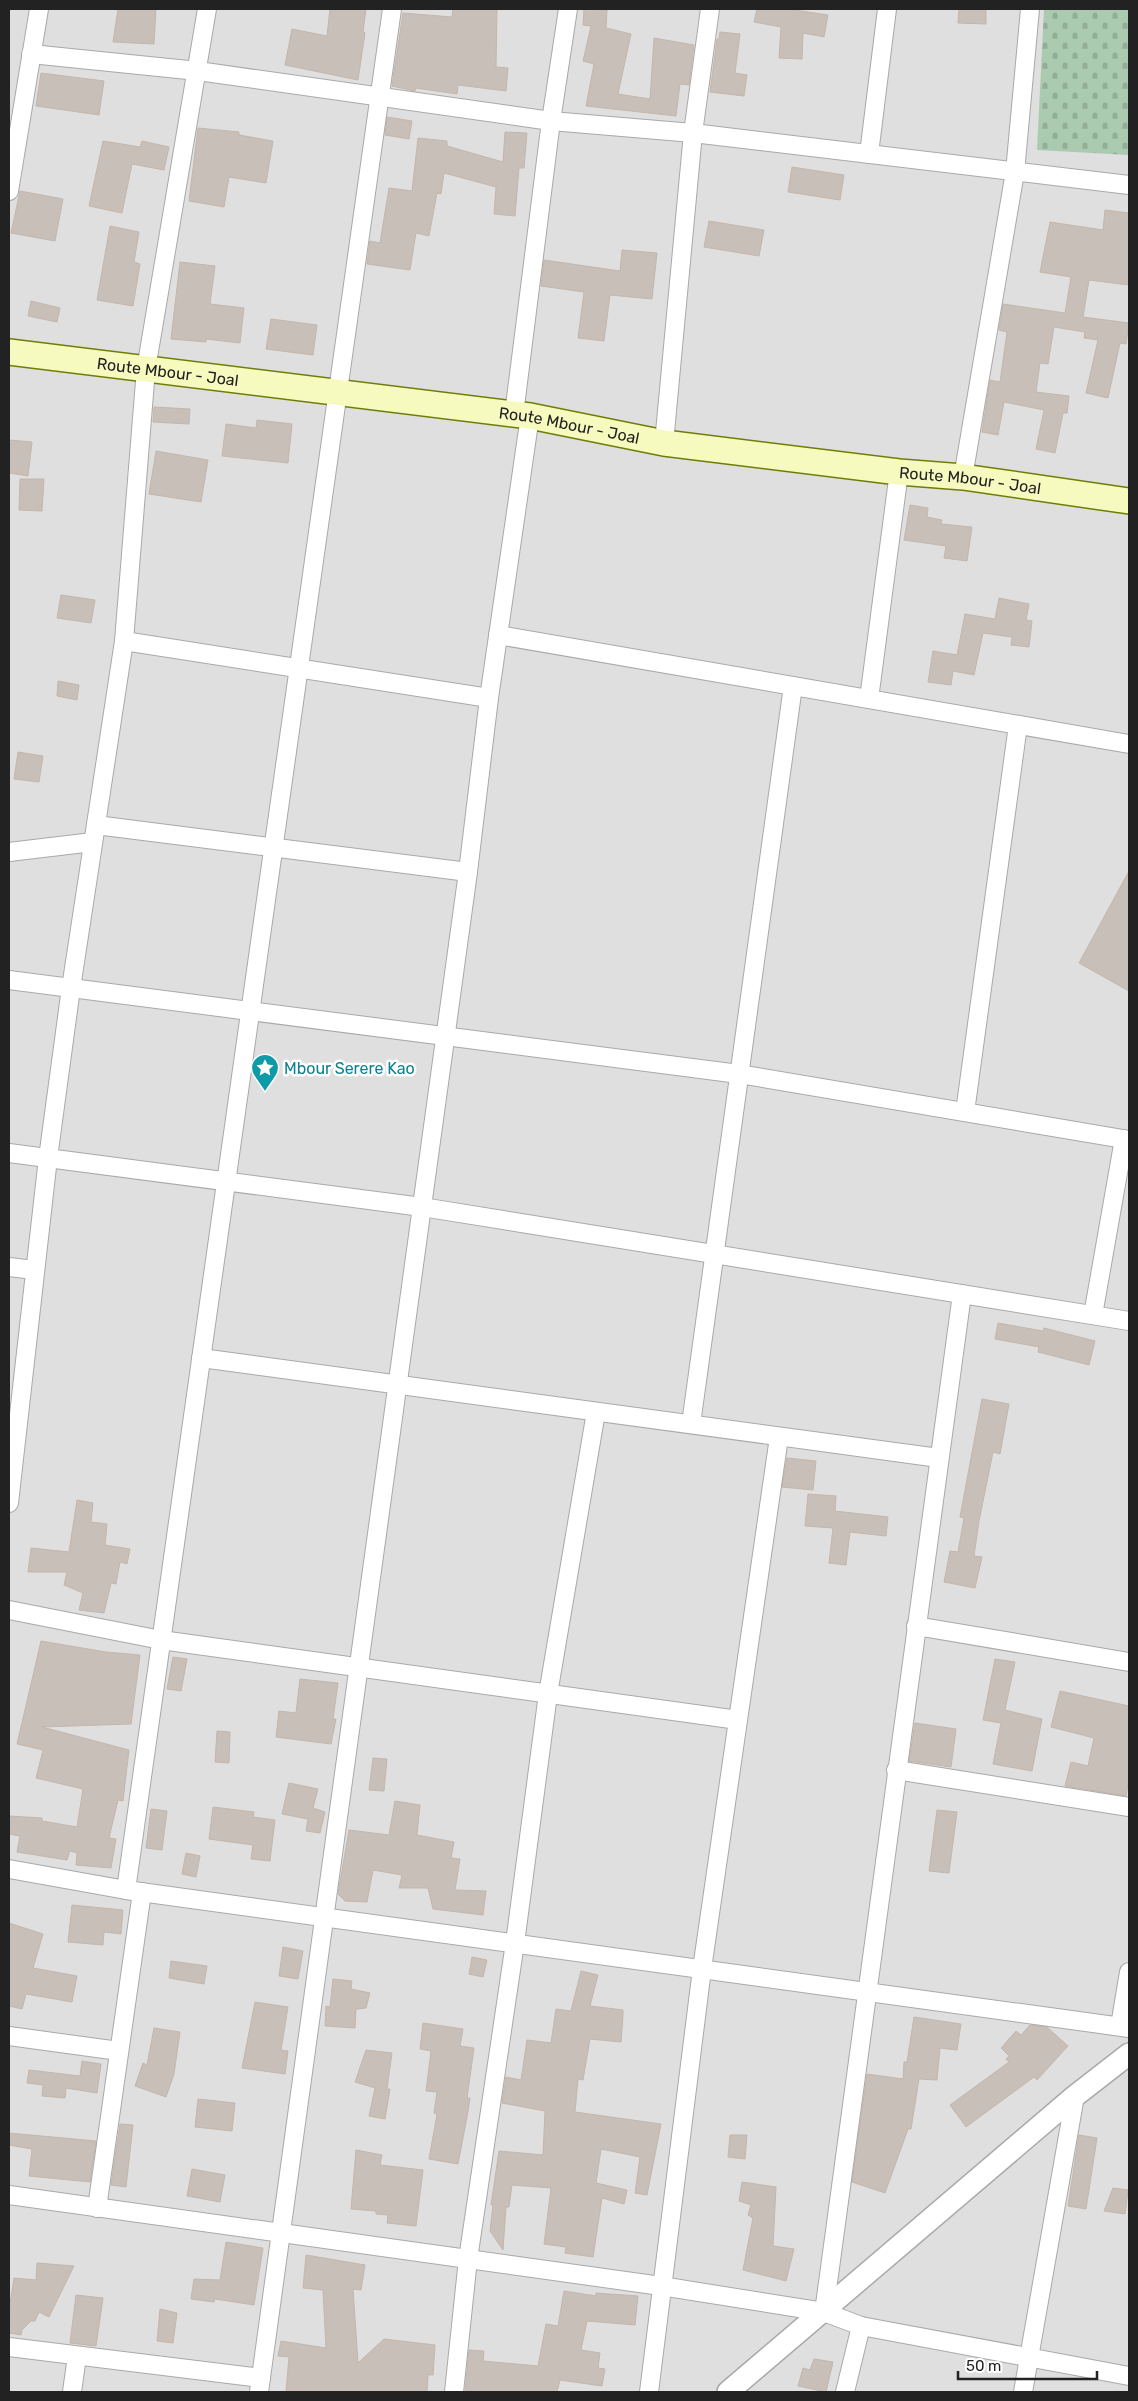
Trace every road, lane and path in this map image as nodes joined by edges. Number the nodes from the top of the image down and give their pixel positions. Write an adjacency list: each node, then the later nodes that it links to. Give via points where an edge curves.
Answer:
1 (39, 9): 8 (street)
2 (207, 9): 9 (street)
3 (392, 9): 10 (street)
4 (568, 9): 11 (street)
5 (710, 9): 12 (street)
6 (887, 9): 13 (street)
7 (1030, 9): 14 (street)
8 (31, 54): 9 (street); 16 (street)
9 (198, 71): 10 (street); 18 (street)
10 (379, 96): 11 (street); 19 (street)
11 (551, 121): 12 (street); 20 (street)
12 (693, 133): 13 (street); 21 (street)
13 (869, 154): 14 (street)
14 (1015, 172): 15 (street); 23 (street)
15 (1129, 185)
16 (9, 191)
17 (9, 352): 18 (main road, Route Mbour - Joal)
18 (146, 369): 19 (main road, Route Mbour - Joal); 26 (street)
19 (337, 392): 20 (main road, Route Mbour - Joal); 27 (street)
20 (522, 415): 21 (main road, Route Mbour - Joal); 25 (street)
21 (664, 443): 22 (main road, Route Mbour - Joal)
22 (899, 472): 23 (main road, Route Mbour - Joal); 30 (street)
23 (962, 477): 24 (main road, Route Mbour - Joal)
24 (1129, 501)
25 (498, 635): 28 (street); 29 (street)
26 (124, 641): 27 (street); 33 (street)
27 (298, 669): 29 (street); 34 (street)
28 (793, 686): 30 (street); 41 (street)
29 (489, 698): 36 (street)
30 (869, 699): 31 (street)
31 (1018, 725): 32 (street); 42 (street)
32 (1129, 744)
33 (95, 834): 34 (street); 35 (street); 38 (street)
34 (273, 847): 36 (street); 39 (street)
35 (9, 852)
36 (468, 872): 40 (street)
37 (9, 980): 38 (street)
38 (71, 988): 39 (street); 45 (street)
39 (250, 1011): 40 (street); 46 (street)
40 (445, 1036): 41 (street); 47 (street)
41 (739, 1074): 42 (street); 48 (street)
42 (965, 1112): 43 (street)
43 (1126, 1139): 52 (street)
44 (9, 1153): 45 (street)
45 (48, 1158): 46 (street); 50 (street)
46 (226, 1182): 47 (street); 54 (street)
47 (422, 1207): 48 (street); 55 (street)
48 (714, 1254): 51 (street); 57 (street)
49 (9, 1267): 50 (street)
50 (35, 1270): 59 (street)
51 (962, 1294): 52 (street); 60 (street)
52 (1092, 1315): 53 (street)
53 (1129, 1321)
54 (201, 1358): 55 (street); 64 (street)
55 (398, 1385): 56 (street); 66 (street)
56 (596, 1412): 57 (street); 67 (street)
57 (691, 1424): 58 (street)
58 (779, 1437): 60 (street); 68 (street)
59 (11, 1458): 61 (street)
60 (940, 1458): 63 (street)
61 (9, 1503)
62 (9, 1610): 64 (street)
63 (916, 1626): 65 (street); 69 (street)
64 (161, 1640): 66 (street); 72 (street)
65 (1129, 1662)
66 (359, 1668): 67 (street); 73 (street)
67 (548, 1694): 68 (street); 74 (street)
68 (738, 1720): 75 (street)
69 (896, 1770): 70 (street); 77 (street)
70 (1129, 1807)
71 (9, 1869): 72 (street)
72 (134, 1891): 73 (street); 80 (street)
73 (324, 1917): 74 (street); 85 (street)
74 (515, 1943): 75 (street); 86 (street)
75 (702, 1969): 77 (street); 87 (street)
76 (1129, 1972): 78 (street)
77 (866, 1991): 78 (street); 88 (street)
78 (1125, 2027)
79 (9, 2036): 80 (street)
80 (120, 2051): 84 (street)
81 (1129, 2054): 82 (street)
82 (1075, 2096): 88 (street); 92 (street)
83 (9, 2195): 84 (street)
84 (98, 2208): 85 (street)
85 (281, 2234): 86 (street); 94 (street)
86 (468, 2259): 87 (street); 96 (street)
87 (661, 2286): 88 (street); 97 (street)
88 (824, 2312): 89 (street); 98 (street)
89 (862, 2326): 92 (street); 99 (street)
90 (9, 2347): 91 (street)
91 (77, 2356): 94 (street); 95 (street)
92 (1030, 2359): 93 (street); 100 (street)
93 (1129, 2376)
94 (260, 2385)
95 (72, 2392)
96 (454, 2392)
97 (649, 2392)
98 (728, 2392)
99 (845, 2392)
100 (1024, 2392)

